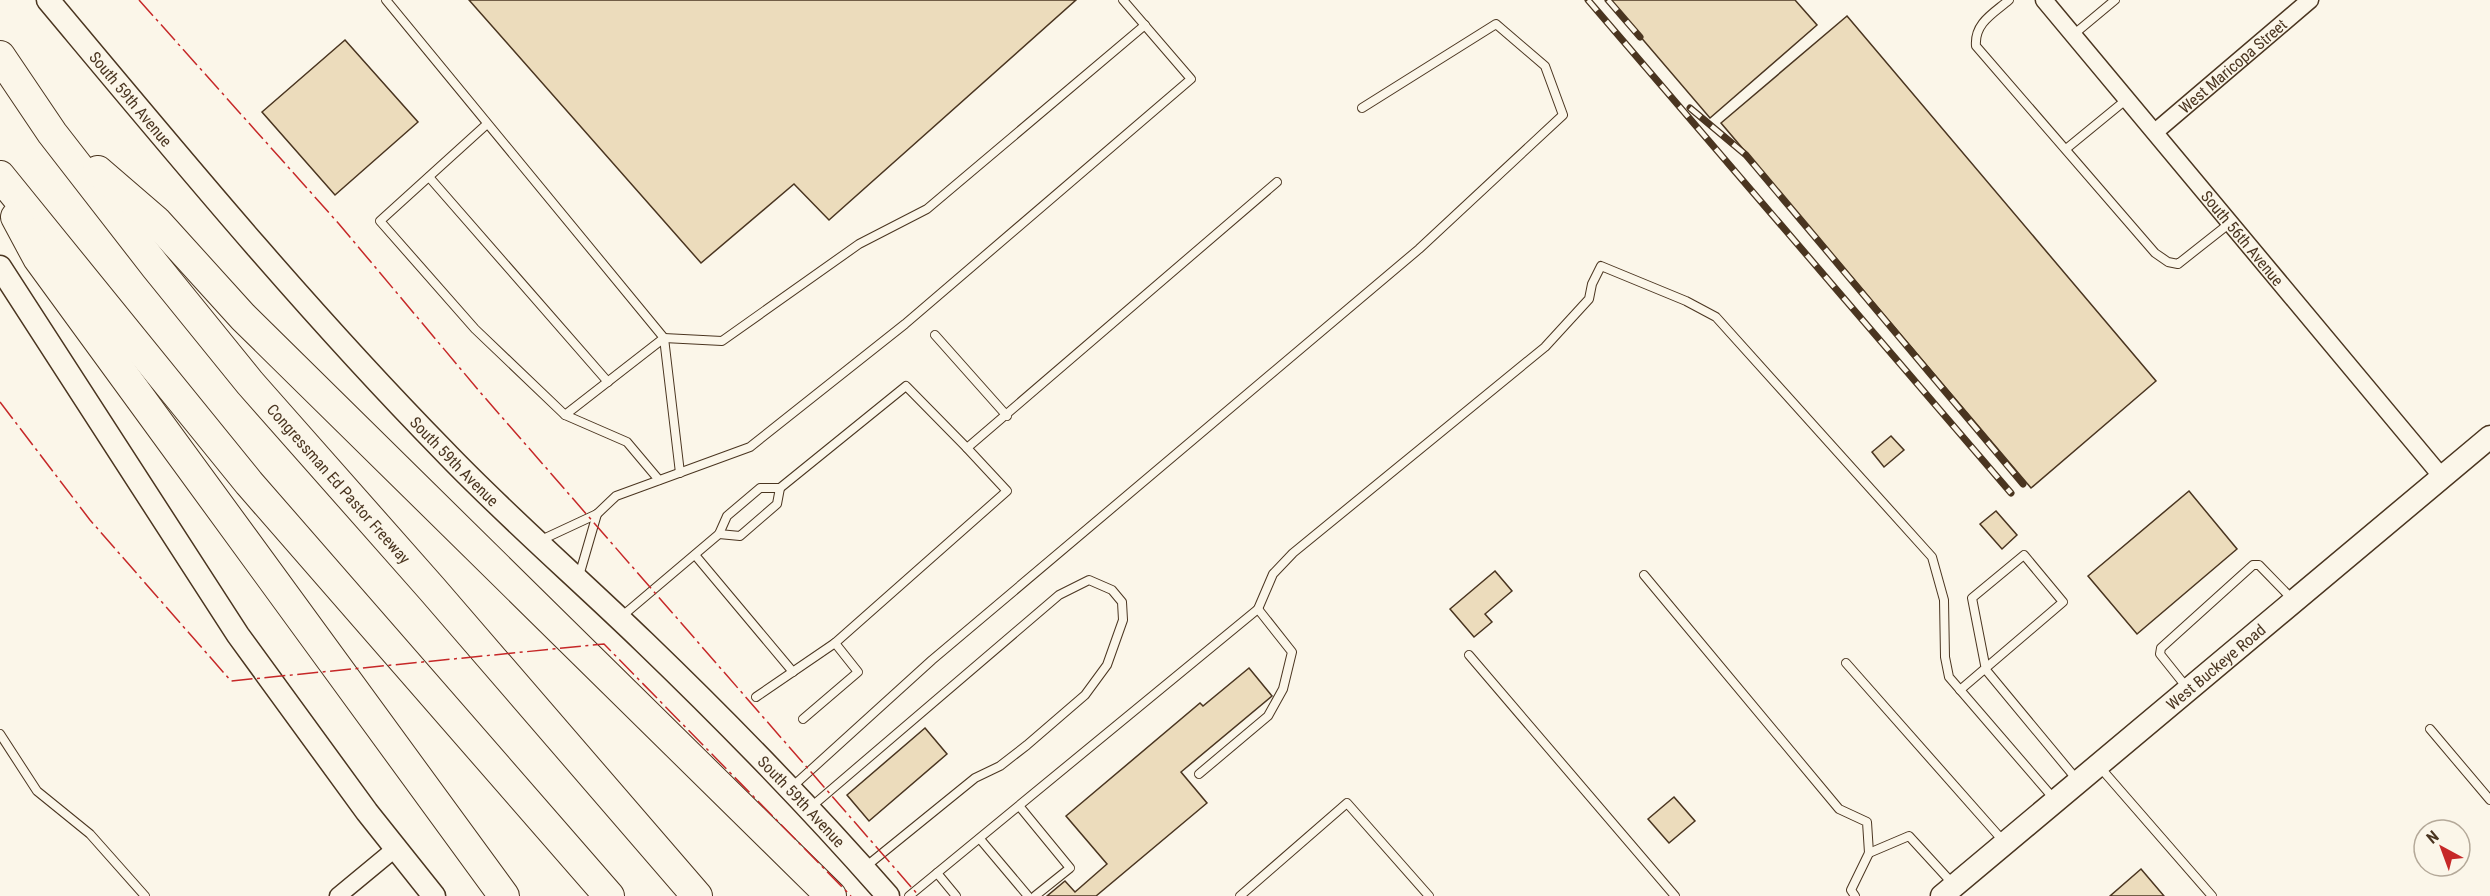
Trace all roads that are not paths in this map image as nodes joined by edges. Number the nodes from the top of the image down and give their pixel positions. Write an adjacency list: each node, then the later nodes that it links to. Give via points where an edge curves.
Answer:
1 (48, 0): 36 (main road, South 59th Avenue, via 311,310 443,451)
2 (386, 0): 13 (lane)
3 (1123, 0): 8 (lane)
4 (2009, 0): 16 (lane, via 1980,25 1975,35 1976,46)
5 (2044, 0): 9 (street, South 56th Avenue)
6 (2115, 0): 9 (lane)
7 (2310, 0): 14 (street, West Maricopa Street)
8 (1145, 25): 24 (lane, via 927,209 860,244 722,341); 30 (lane, via 1191,80 905,324 750,447)
9 (2073, 35): 11 (street, South 56th Avenue)
10 (0, 56): 15 (highway, Congressman Ed Pastor Freeway)
11 (2127, 99): 14 (street, South 56th Avenue); 16 (lane)
12 (1362, 108): 57 (lane, via 1496,24 1545,66 1563,115 1419,249 932,660)
13 (487, 124): 18 (lane); 24 (lane)
14 (2155, 132): 21 (street, South 56th Avenue)
15 (52, 133): 74 (highway, Congressman Ed Pastor Freeway, via 250,383); 75 (highway, via 156,221 243,317)
16 (2066, 149): 21 (lane, via 2155,253 2168,262 2178,264)
17 (0, 176): 73 (highway, via 249,483)
18 (429, 177): 25 (lane); 26 (lane, via 380,220 476,329)
19 (1277, 182): 27 (lane)
20 (0, 188): 72 (highway, via 38,258)
21 (2230, 223): 31 (street, South 56th Avenue)
22 (0, 267): 64 (main road, via 238,635)
23 (935, 335): 27 (lane)
24 (664, 338): 25 (lane); 30 (lane)
25 (608, 382): 26 (lane)
26 (565, 415): 32 (lane, via 627,442)
27 (1007, 416): 29 (lane)
28 (2490, 437): 31 (main road, West Buckeye Road)
29 (967, 448): 33 (lane, via 906,386); 43 (lane, via 1007,491)
30 (680, 472): 32 (lane)
31 (2442, 477): 40 (main road, West Buckeye Road)
32 (658, 480): 34 (lane, via 616,496)
33 (780, 488): 35 (lane, via 760,488 728,516); 35 (lane, via 777,504 740,536)
34 (597, 514): 36 (lane); 39 (lane)
35 (719, 534): 37 (lane)
36 (537, 542): 39 (main road, South 59th Avenue)
37 (695, 555): 42 (lane); 47 (lane)
38 (1644, 575): 65 (lane, via 1839,809 1867,822)
39 (578, 580): 42 (main road, South 59th Avenue)
40 (2294, 601): 48 (main road, West Buckeye Road); 48 (lane, via 2259,565 2253,565 2160,648 2160,654)
41 (1258, 609): 49 (lane, via 1273,574 1293,553 1545,347 1589,299 1601,266 1716,317 1932,557 1944,600 1949,677); 55 (lane, via 1292,652 1283,689 1268,716); 60 (lane)
42 (619, 618): 57 (main road, South 59th Avenue)
43 (835, 643): 47 (lane); 51 (lane, via 858,672)
44 (1469, 655): 83 (lane)
45 (1846, 663): 63 (lane)
46 (1986, 670): 46 (lane, via 2063,602 2025,555 1972,598); 49 (lane); 56 (lane)
47 (793, 672): 50 (lane)
48 (2189, 689): 54 (main road, West Buckeye Road)
49 (1960, 690): 58 (lane)
50 (756, 698)
51 (803, 719)
52 (2430, 729): 59 (lane)
53 (0, 734): 69 (lane, via 37,791 90,834)
54 (2098, 765): 56 (main road, West Buckeye Road); 85 (lane)
55 (1199, 774)
56 (2078, 782): 58 (main road, West Buckeye Road)
57 (789, 790): 61 (main road, South 59th Avenue)
58 (2055, 800): 63 (main road, West Buckeye Road)
59 (2490, 800)
60 (1020, 807): 62 (lane); 80 (lane, via 1070,868)
61 (808, 810): 66 (main road, South 59th Avenue); 66 (lane, via 1059,595 1089,580 1112,590 1122,602 1123,620 1107,665 1085,695 1027,745 975,778)
62 (980, 839): 67 (lane); 79 (lane)
63 (2005, 843): 68 (main road, West Buckeye Road)
64 (396, 848): 70 (street); 71 (main road)
65 (1869, 853): 68 (lane, via 1909,836); 84 (lane, via 1851,890)
66 (864, 868): 76 (main road, South 59th Avenue)
67 (937, 873): 77 (lane); 78 (lane)
68 (1948, 891)
69 (145, 896)
70 (338, 896)
71 (434, 896)
72 (504, 896)
73 (609, 896)
74 (697, 896)
75 (831, 896)
76 (888, 896)
77 (909, 896)
78 (956, 896)
79 (1028, 896)
80 (1035, 896)
81 (1240, 896): 82 (lane, via 1347,803)
82 (1429, 896)
83 (1675, 896)
84 (1855, 896)
85 (2212, 896)

